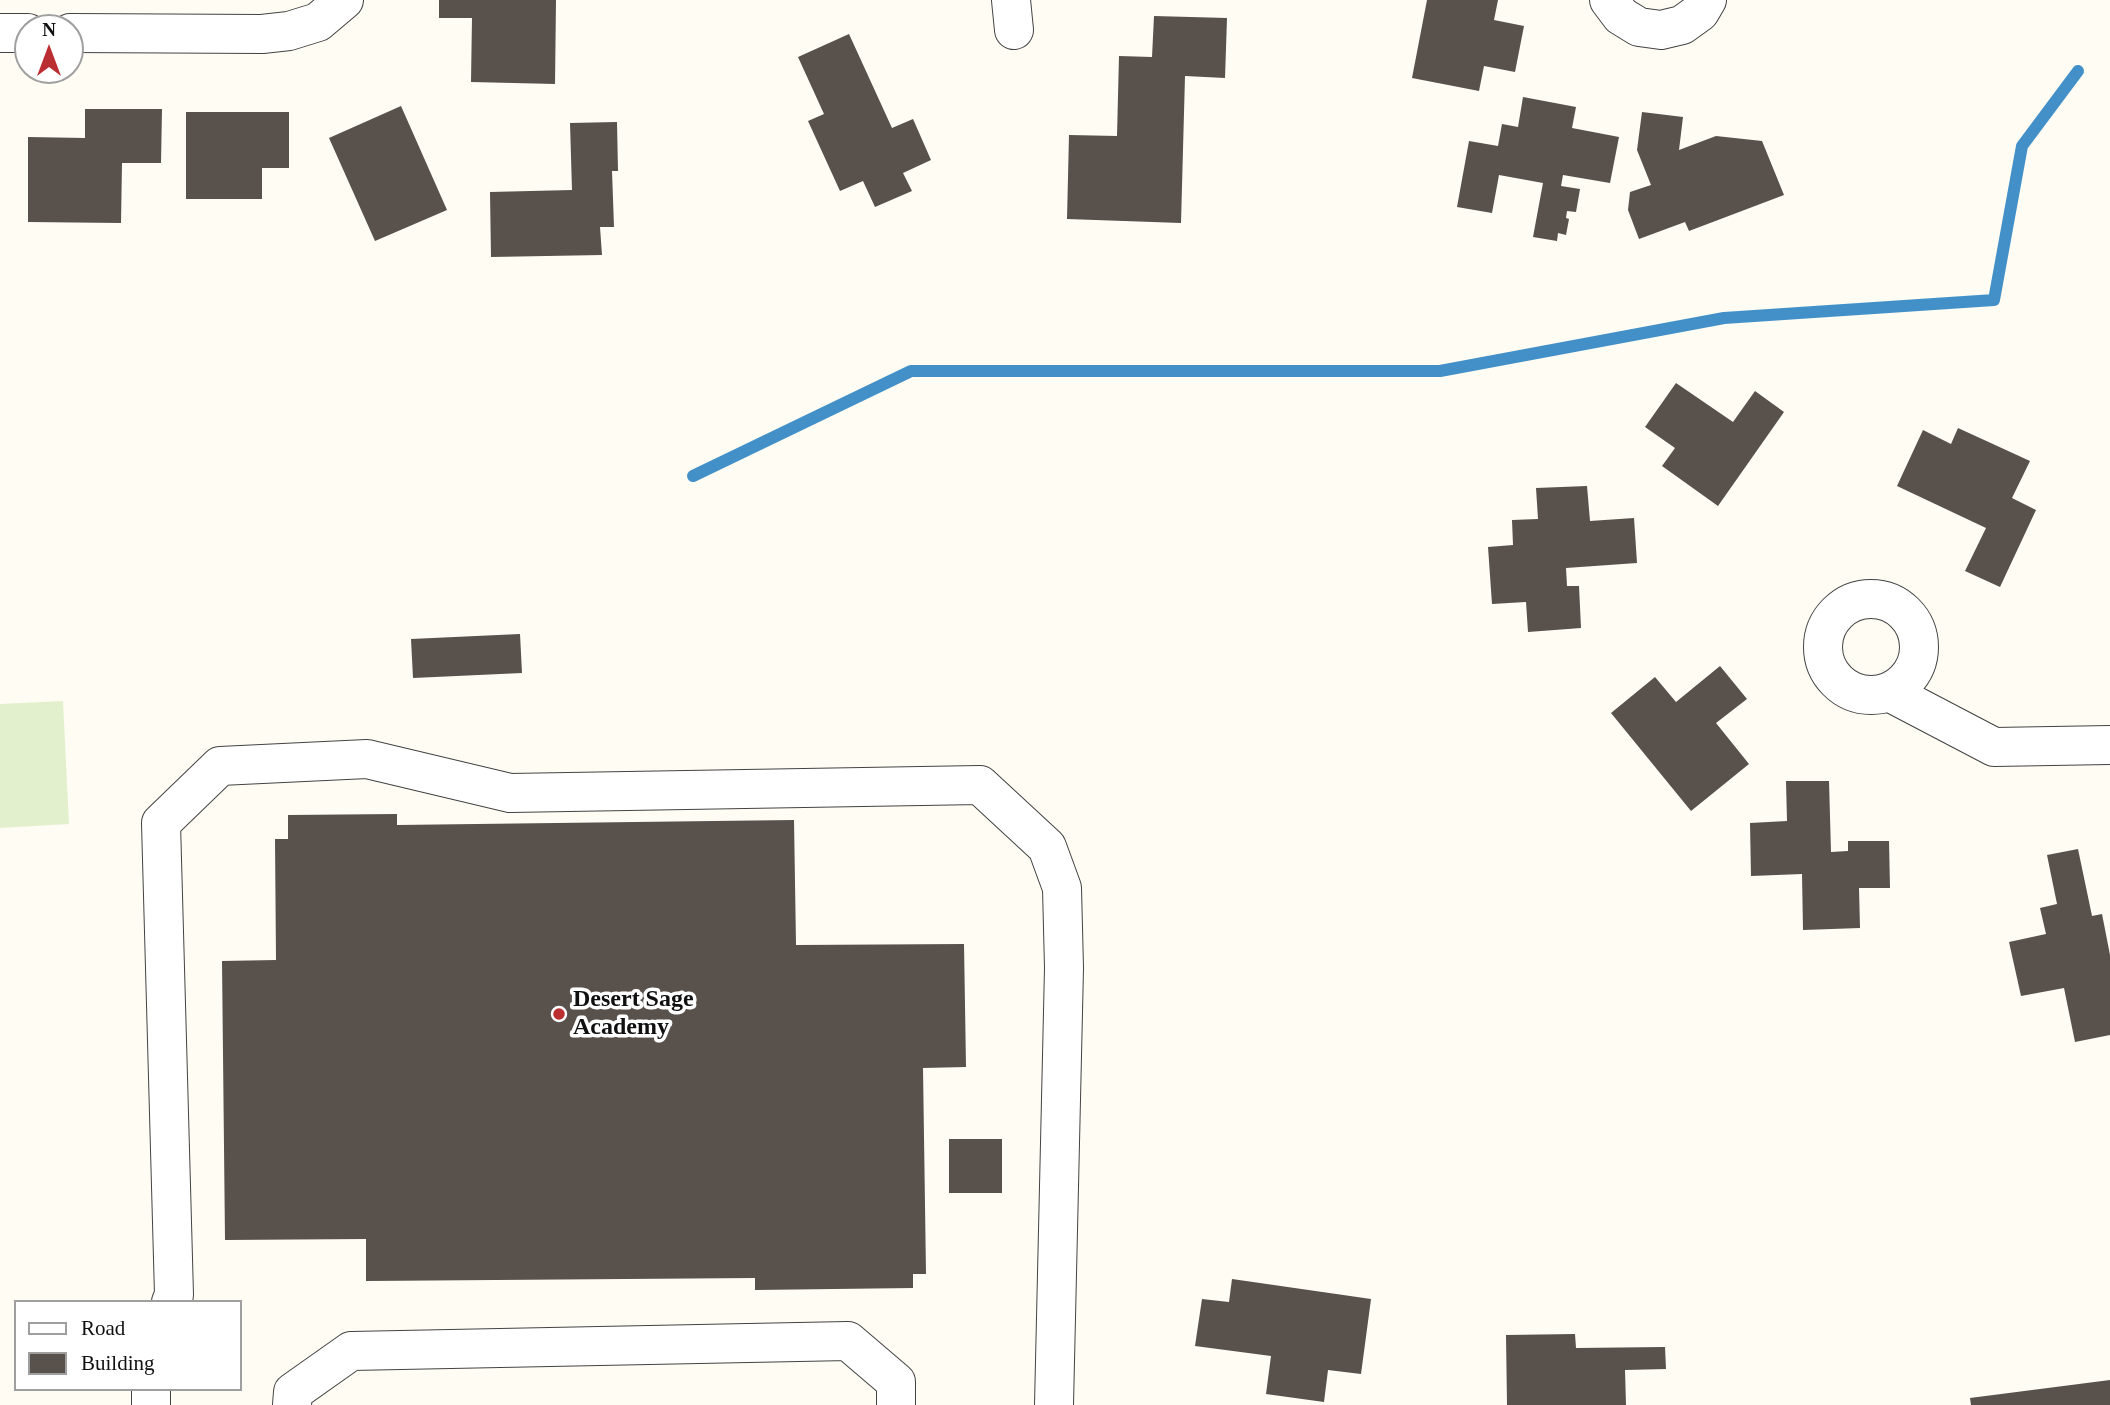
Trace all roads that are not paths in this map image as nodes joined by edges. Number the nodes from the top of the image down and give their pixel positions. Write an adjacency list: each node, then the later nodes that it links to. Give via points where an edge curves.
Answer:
1 (344, 0): 4 (street, via 318,22 289,31)
2 (1609, 0): 3 (street, via 1620,16 1639,27 1661,30 1682,25 1700,12)
3 (1707, 0)
4 (84, 33)
5 (1889, 692): 6 (street, via 1994,747)
6 (2110, 745)
7 (172, 1300): 10 (street, via 161,823 220,766 367,759 510,793 980,785 1047,848 1062,888)
8 (292, 1405): 9 (street, via 293,1392 351,1351 848,1341 896,1382)
9 (896, 1405)
10 (1054, 1405)

